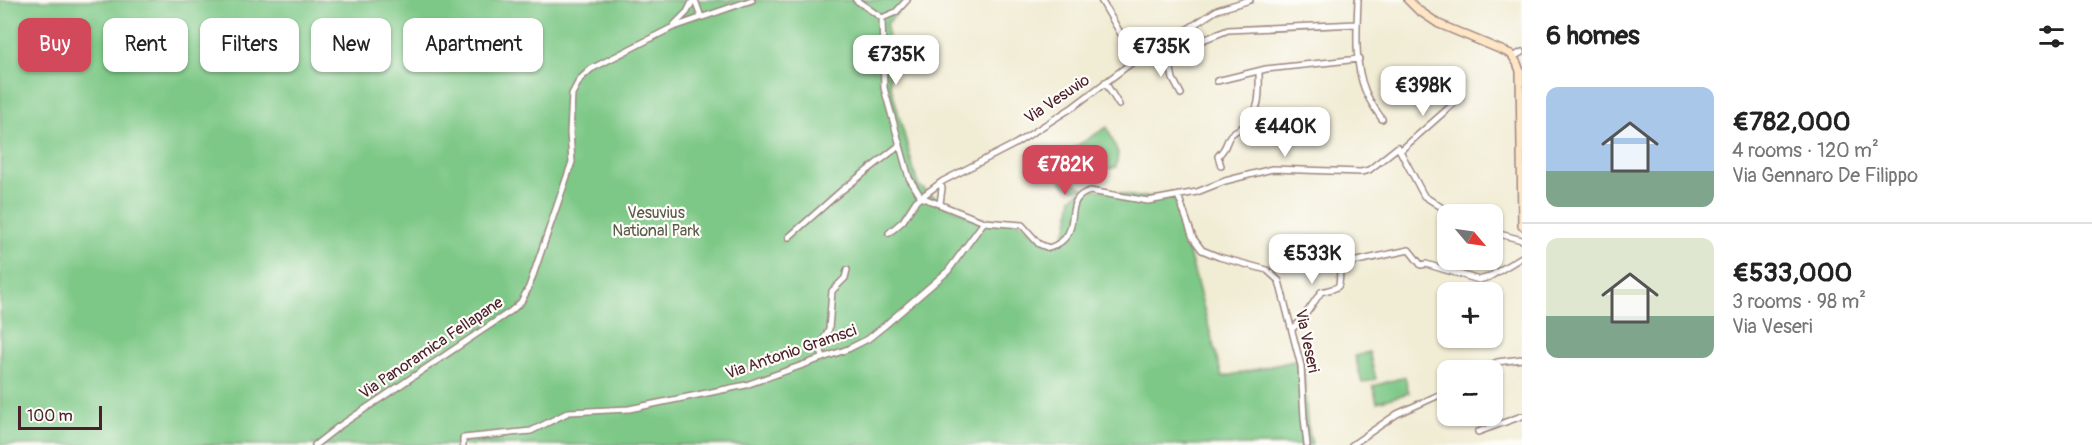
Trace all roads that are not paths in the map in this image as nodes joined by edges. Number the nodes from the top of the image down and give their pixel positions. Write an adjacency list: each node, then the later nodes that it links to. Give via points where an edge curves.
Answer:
1 (694, 0): 9 (street); 12 (street)
2 (752, 0): 9 (street, Via Panoramica Fellapane)
3 (856, 0): 10 (street)
4 (907, 0): 10 (street, via 896,12)
5 (1101, 0): 18 (street)
6 (1250, 0): 13 (street, Via Vesuvio, via 1218,10)
7 (1358, 0): 11 (street)
8 (1408, 0): 16 (street, via 1439,24)
9 (701, 17): 12 (street, Via Panoramica Fellapane)
10 (882, 18): 27 (street, via 884,88)
11 (1357, 24): 15 (street, via 1228,30); 17 (street)
12 (671, 28): 51 (street, Via Panoramica Fellapane, via 591,69 580,79 572,94 572,162 521,302)
13 (1163, 42): 15 (street); 18 (street, Via Vesuvio)
14 (1522, 52): 16 (street)
15 (1168, 54): 22 (street, via 1173,79)
16 (1513, 57): 26 (street, via 1520,71)
17 (1359, 59): 19 (street); 25 (street, via 1365,92)
18 (1136, 60): 21 (street, Via Vesuvio)
19 (1259, 71): 20 (street); 30 (street, via 1257,107 1248,123 1230,136 1224,152 1218,156)
20 (1217, 81)
21 (1106, 82): 24 (street); 31 (street, Via Vesuvio, via 1015,144)
22 (1181, 93)
23 (1460, 98): 28 (street)
24 (1119, 105)
25 (1382, 119)
26 (1521, 127): 29 (street)
27 (900, 145): 33 (street, via 909,178); 40 (street)
28 (1399, 149): 32 (street, via 1361,172 1272,169); 35 (street, via 1424,196)
29 (1521, 156): 37 (street)
30 (1221, 166)
31 (940, 183): 33 (street, Via Vesuvio); 34 (street)
32 (1178, 195): 36 (street, via 1148,201 1083,193 1074,204 1067,238 1049,248 1022,225); 44 (street, Via Veseri, via 1193,238 1202,250 1263,268 1274,275 1281,285)
33 (921, 197): 34 (street); 38 (street, Via Vesuvio)
34 (940, 204): 36 (street)
35 (1437, 204)
36 (984, 222): 45 (street, Via Antonio Gramsci, via 948,272 883,327 858,344)
37 (1522, 226)
38 (889, 232)
39 (1503, 235): 41 (street)
40 (789, 237)
41 (1522, 240)
42 (1522, 257): 44 (street, via 1489,277 1473,279 1421,265 1409,250 1343,264 1340,286 1316,296)
43 (847, 270): 45 (street, via 845,278 832,291 830,329 820,346)
44 (1292, 329): 53 (street, Via Veseri, via 1301,366)
45 (823, 358): 52 (street, Via Antonio Gramsci, via 746,385 629,409 569,412 531,431 463,438)
46 (1522, 360): 47 (street)
47 (1503, 362)
48 (1437, 396): 54 (street, via 1397,414)
49 (1522, 416): 50 (street)
50 (1478, 432)
51 (315, 445)
52 (463, 445)
53 (1307, 445)
54 (1352, 445)

